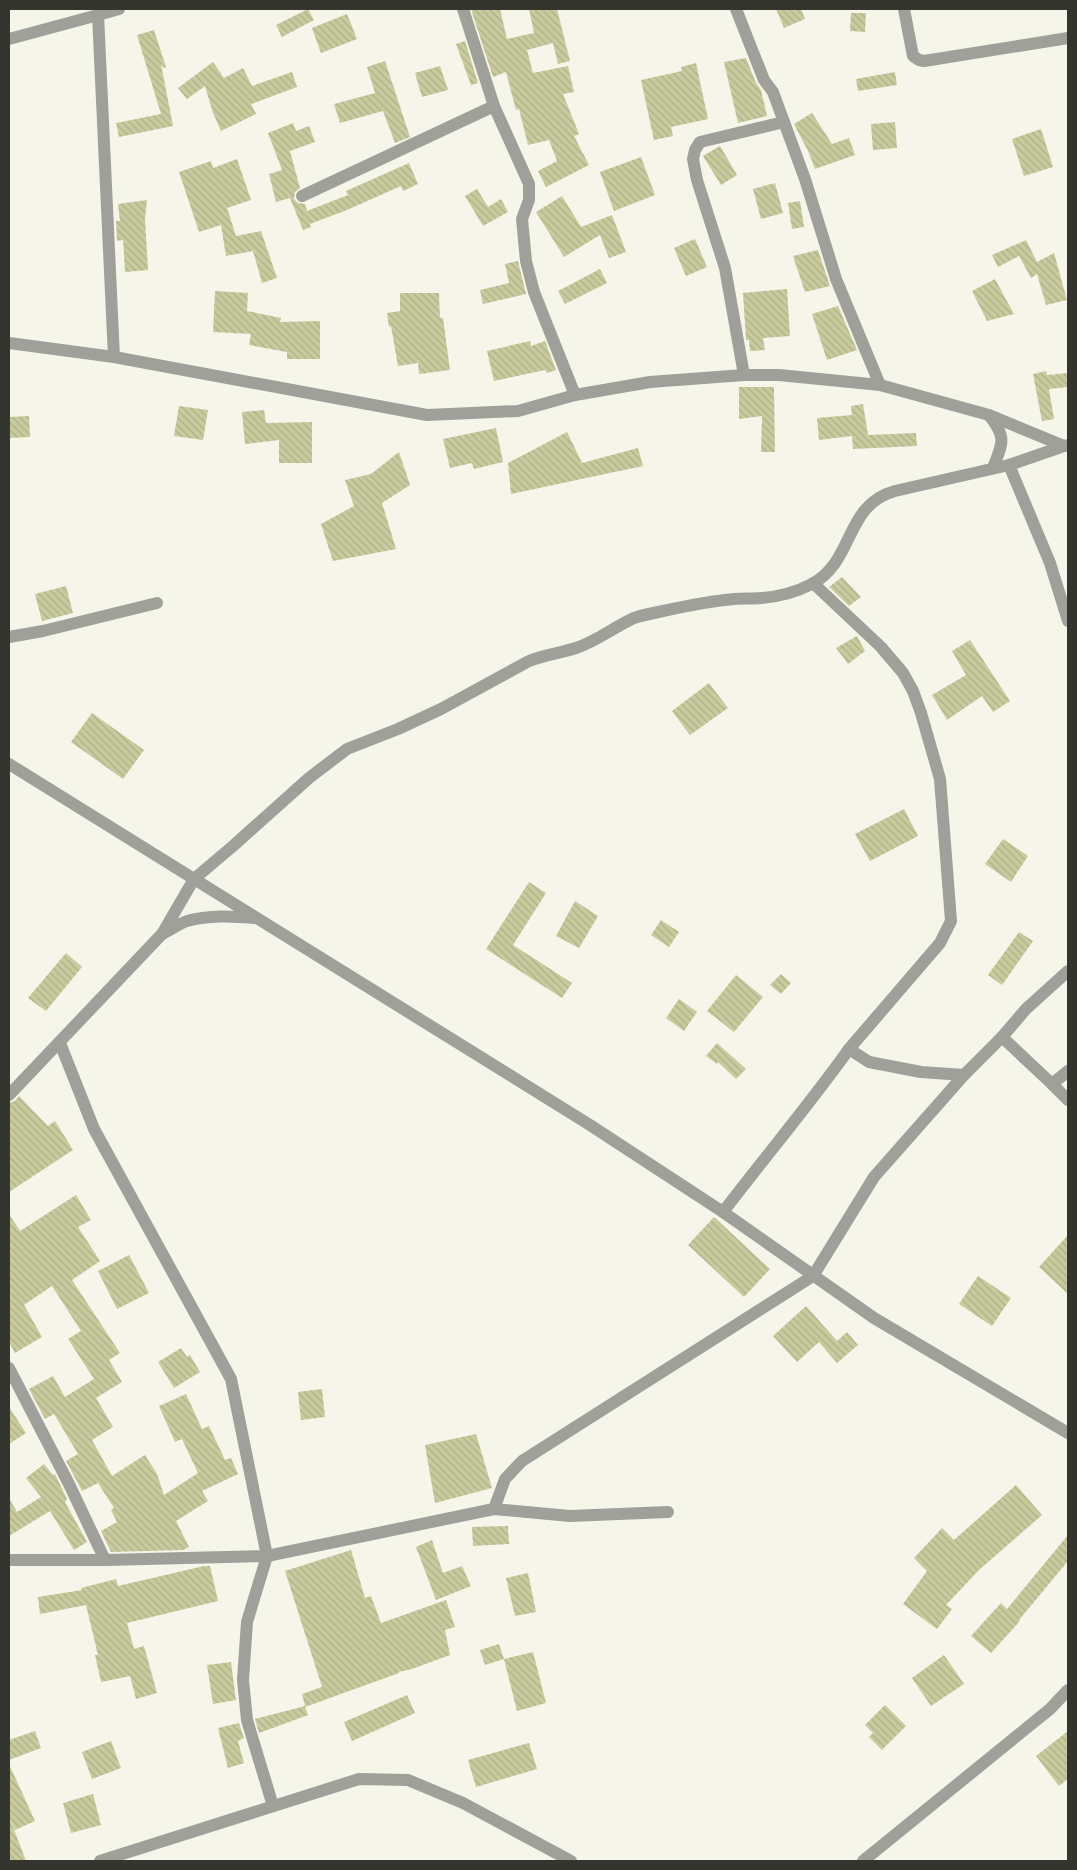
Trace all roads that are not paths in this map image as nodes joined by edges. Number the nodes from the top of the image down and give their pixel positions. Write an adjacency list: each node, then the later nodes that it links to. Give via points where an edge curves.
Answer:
1 (119, 9): 5 (street)
2 (463, 9): 8 (street)
3 (736, 9): 9 (street)
4 (904, 9): 6 (street, via 913,56 924,61)
5 (98, 15): 7 (street); 12 (street)
6 (1068, 38)
7 (9, 39)
8 (494, 106): 10 (street); 15 (street, via 529,184 529,200 522,219 526,261 534,292)
9 (784, 122): 13 (street, via 700,142 695,150 697,180 725,268); 14 (street, via 836,279)
10 (302, 196)
11 (9, 343): 12 (street)
12 (114, 357): 15 (street, via 427,415 518,411)
13 (744, 375): 14 (street, via 779,375); 15 (street, via 650,382)
14 (880, 385): 16 (street)
15 (575, 395)
16 (990, 414): 17 (street); 19 (street, via 1002,437)
17 (1066, 446): 18 (street)
18 (1009, 464): 19 (street); 22 (street, via 1050,563)
19 (994, 468): 20 (street, via 877,498 857,520 836,563)
20 (813, 583): 25 (street, via 785,595 736,598 645,615 576,648 528,660 441,710 335,757); 31 (street, via 881,647 903,673 913,692 940,779 951,920 940,943)
21 (157, 604): 23 (street)
22 (1068, 621)
23 (9, 637)
24 (9, 764): 25 (street)
25 (194, 879): 26 (street); 27 (street)
26 (258, 918): 27 (street, via 211,917 186,922); 37 (street, via 590,1124)
27 (162, 934): 30 (street)
28 (1068, 971): 29 (street, via 1026,1009)
29 (1002, 1037): 33 (street); 34 (street)
30 (60, 1043): 35 (street); 43 (street, via 94,1129 231,1380)
31 (849, 1049): 33 (street, via 869,1062 921,1072); 37 (street)
32 (1068, 1071): 34 (street)
33 (964, 1075): 38 (street, via 874,1177)
34 (1052, 1084): 36 (street)
35 (9, 1095)
36 (1068, 1100)
37 (724, 1212): 38 (street)
38 (814, 1276): 40 (street, via 874,1318); 41 (street, via 522,1461 505,1478)
39 (9, 1368): 45 (street)
40 (1068, 1433)
41 (494, 1509): 42 (street, via 570,1516); 43 (street)
42 (668, 1512)
43 (267, 1556): 45 (street); 47 (street, via 247,1622 243,1680 247,1720)
44 (9, 1560): 45 (street)
45 (105, 1560)
46 (1068, 1690): 50 (street, via 1050,1709)
47 (273, 1806): 48 (street); 49 (street, via 359,1779 408,1780 463,1802)
48 (100, 1861)
49 (571, 1861)
50 (863, 1861)

